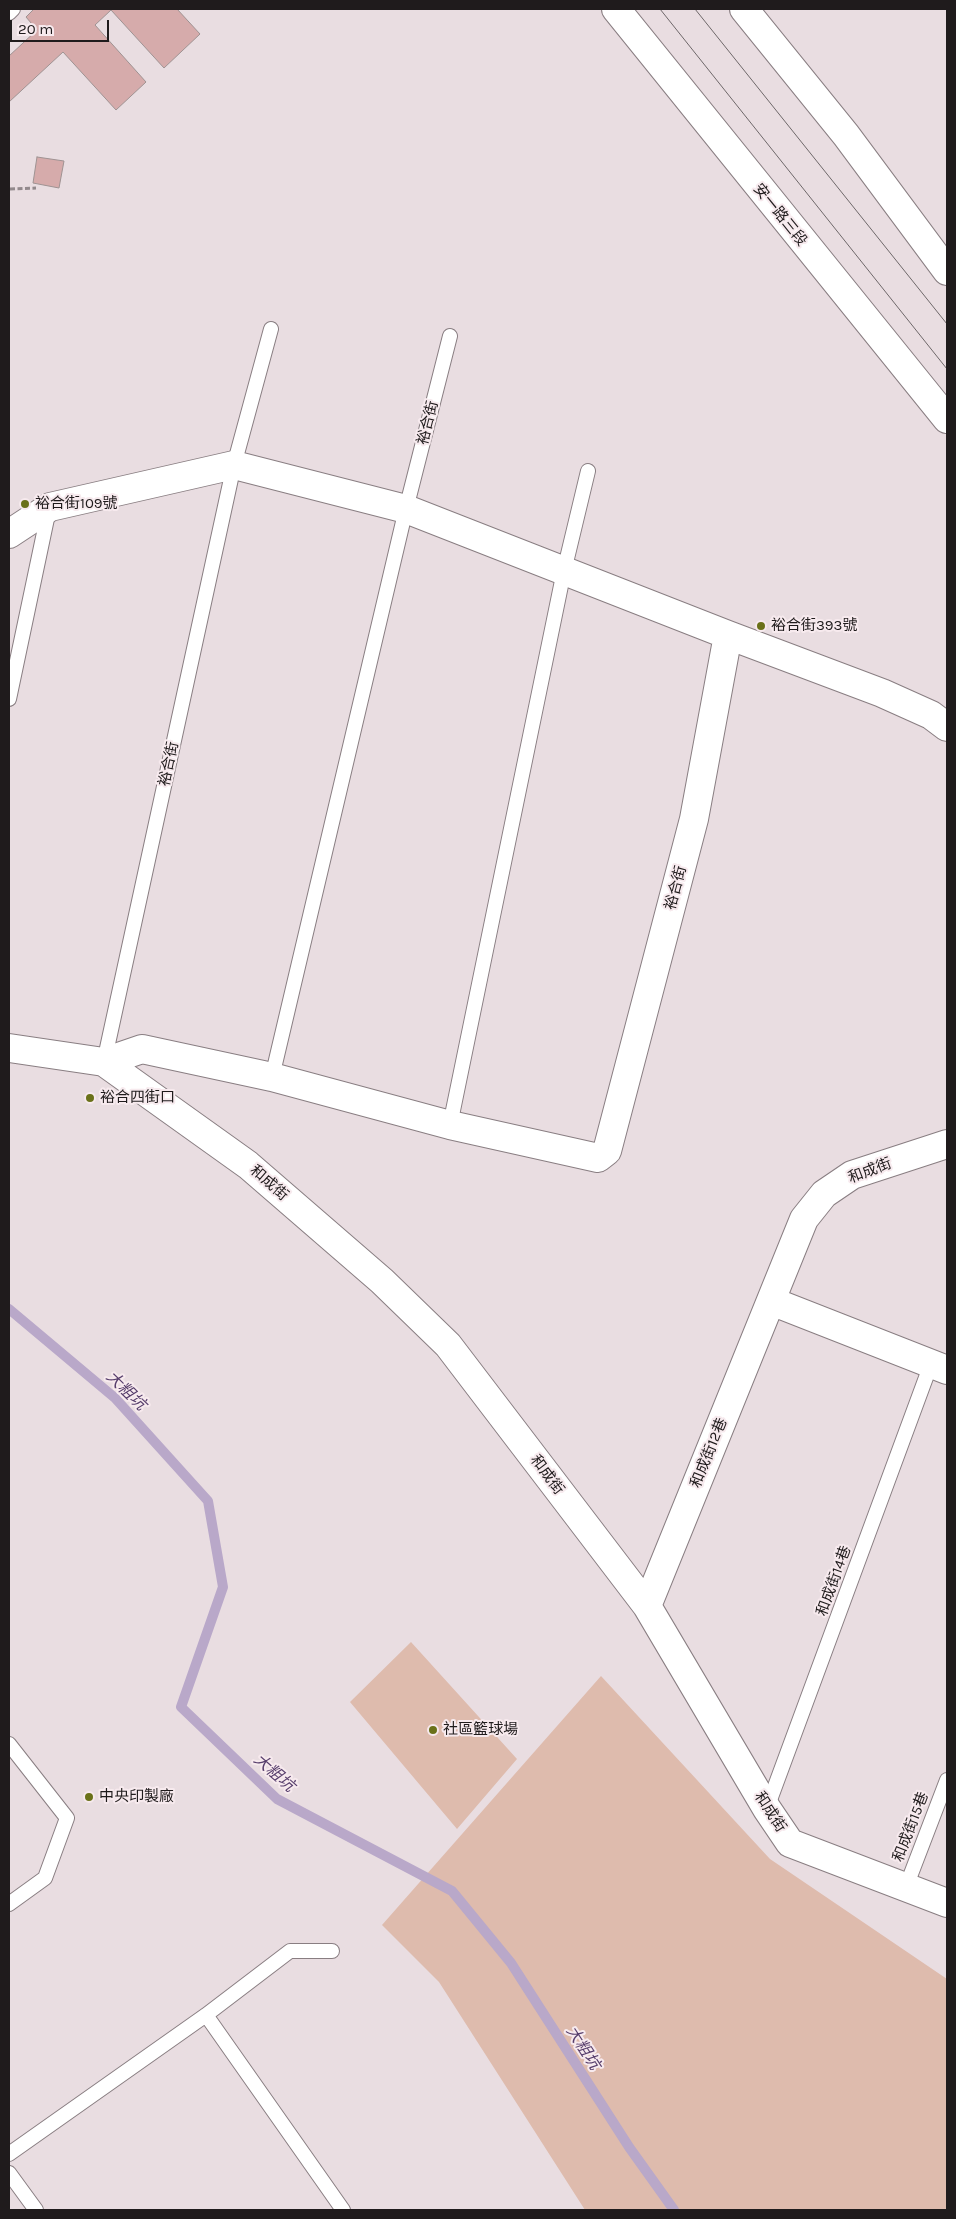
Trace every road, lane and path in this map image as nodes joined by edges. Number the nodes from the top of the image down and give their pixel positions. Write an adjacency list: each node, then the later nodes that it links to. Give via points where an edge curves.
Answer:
1 (13, 9): 4 (lane)
2 (616, 9): 10 (street, 安一路三段)
3 (744, 9): 7 (street, via 846,135)
4 (9, 13)
5 (36, 188): 6 (path)
6 (10, 189)
7 (947, 271)
8 (271, 329): 11 (lane, 裕合街)
9 (450, 336): 14 (lane, 裕合街)
10 (947, 418)
11 (234, 465): 13 (street); 14 (street); 21 (lane, 裕合街)
12 (588, 471): 16 (lane)
13 (50, 507): 15 (street); 18 (lane)
14 (406, 509): 16 (street); 22 (lane, 裕合街)
15 (9, 534)
16 (564, 571): 17 (street); 23 (lane)
17 (728, 635): 19 (street, via 882,693 931,715); 23 (street, 裕合街, via 694,819 608,1151 598,1158)
18 (9, 699)
19 (947, 727)
20 (9, 1048): 21 (street, 裕合街)
21 (104, 1062): 22 (street, 裕合街, via 142,1049); 27 (street, 和成街, via 248,1164 382,1281 448,1345)
22 (272, 1077): 23 (street, 裕合街)
23 (450, 1125)
24 (947, 1144): 25 (street, 和成街, via 852,1175 824,1194 804,1219)
25 (771, 1301): 26 (street); 27 (street, 和成街12巷)
26 (939, 1367): 30 (lane, 和成街14巷)
27 (647, 1606): 30 (street, 和成街)
28 (9, 1744): 33 (lane, via 67,1818 45,1878)
29 (947, 1780): 31 (lane, 和成街15巷)
30 (767, 1809): 31 (street, 和成街, via 790,1843)
31 (906, 1887): 32 (street, 和成街)
32 (947, 1903)
33 (9, 1904)
34 (332, 1951): 35 (lane, via 290,1951)
35 (206, 2015): 36 (lane); 39 (lane)
36 (9, 2154)
37 (9, 2173): 38 (lane)
38 (36, 2210)
39 (344, 2210)

